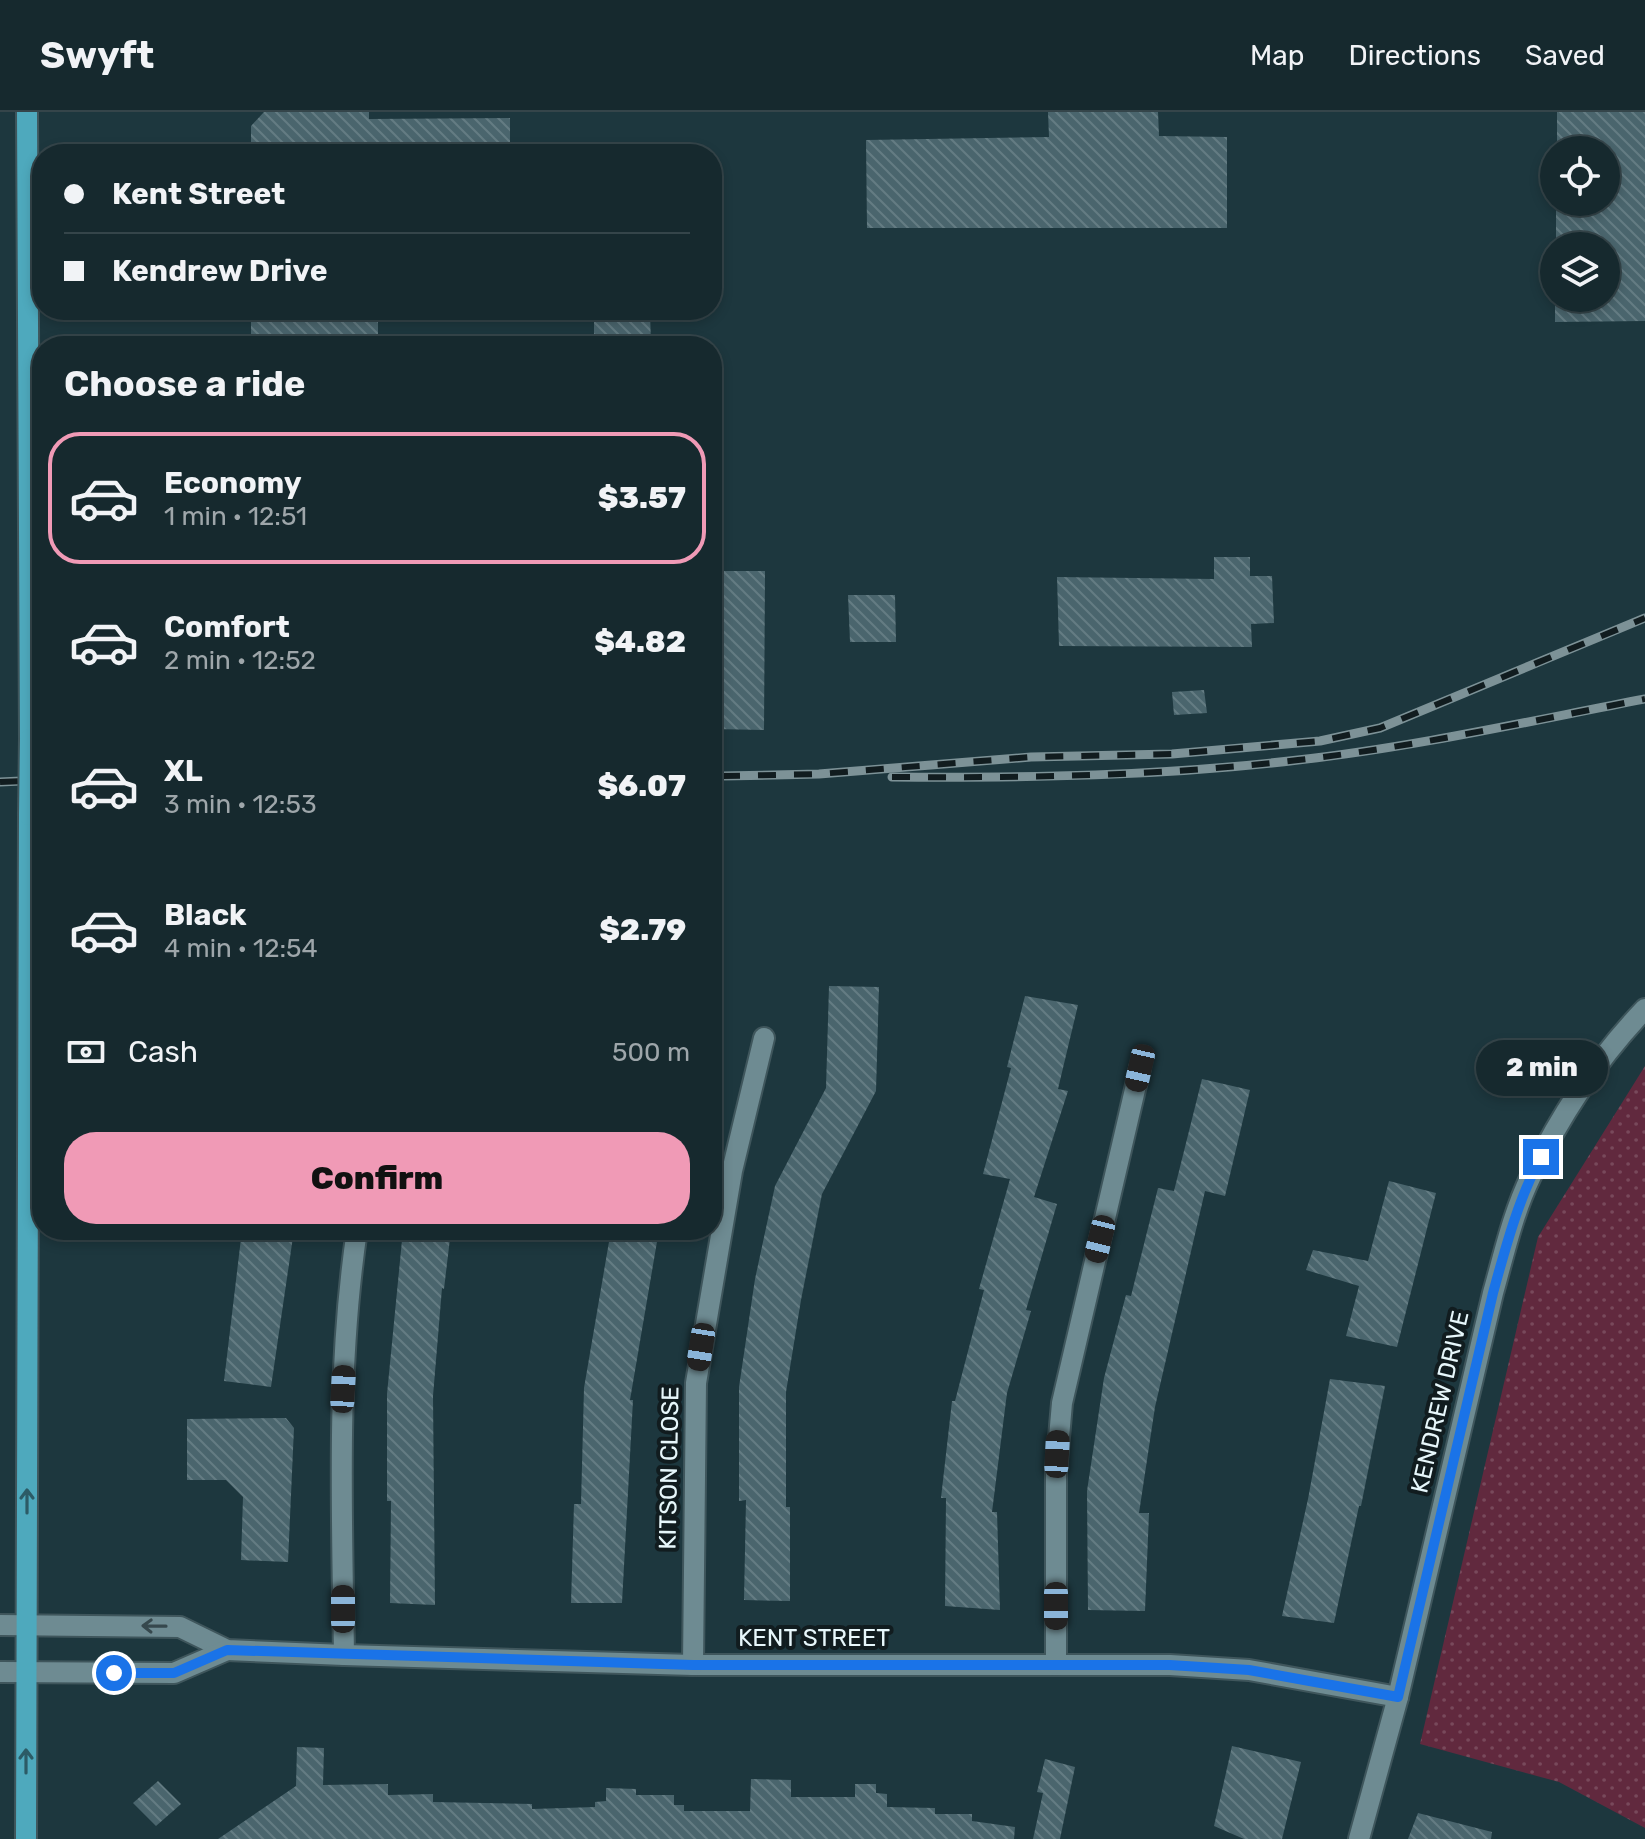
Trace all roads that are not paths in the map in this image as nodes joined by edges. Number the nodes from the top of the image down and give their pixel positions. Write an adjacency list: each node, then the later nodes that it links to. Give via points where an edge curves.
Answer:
1 (27, 112): 9 (main road, one-way to 1, bridge)
2 (1645, 1009): 16 (street, KENDREW DRIVE, via 1563,1117 1530,1177 1509,1235)
3 (764, 1038): 5 (street, KITSON CLOSE)
4 (1140, 1068): 12 (street, via 1062,1403 1056,1472)
5 (722, 1230)
6 (356, 1240): 11 (street, via 343,1389)
7 (720, 1240): 13 (street, KITSON CLOSE, via 696,1383)
8 (0, 1625): 9 (street, KENT STREET)
9 (27, 1625): 10 (street, KENT STREET, one-way to 9, via 180,1627); 15 (main road)
10 (227, 1650): 11 (street, KENT STREET); 15 (street, KENT STREET, via 174,1673)
11 (344, 1655): 13 (street, KENT STREET)
12 (1056, 1664): 13 (street, KENT STREET); 16 (street, KENT STREET, via 1249,1670)
13 (693, 1665)
14 (0, 1672): 15 (street, KENT STREET)
15 (26, 1672): 17 (main road, one-way to 15)
16 (1398, 1697): 18 (street, KENDREW DRIVE)
17 (26, 1839)
18 (1359, 1839)

